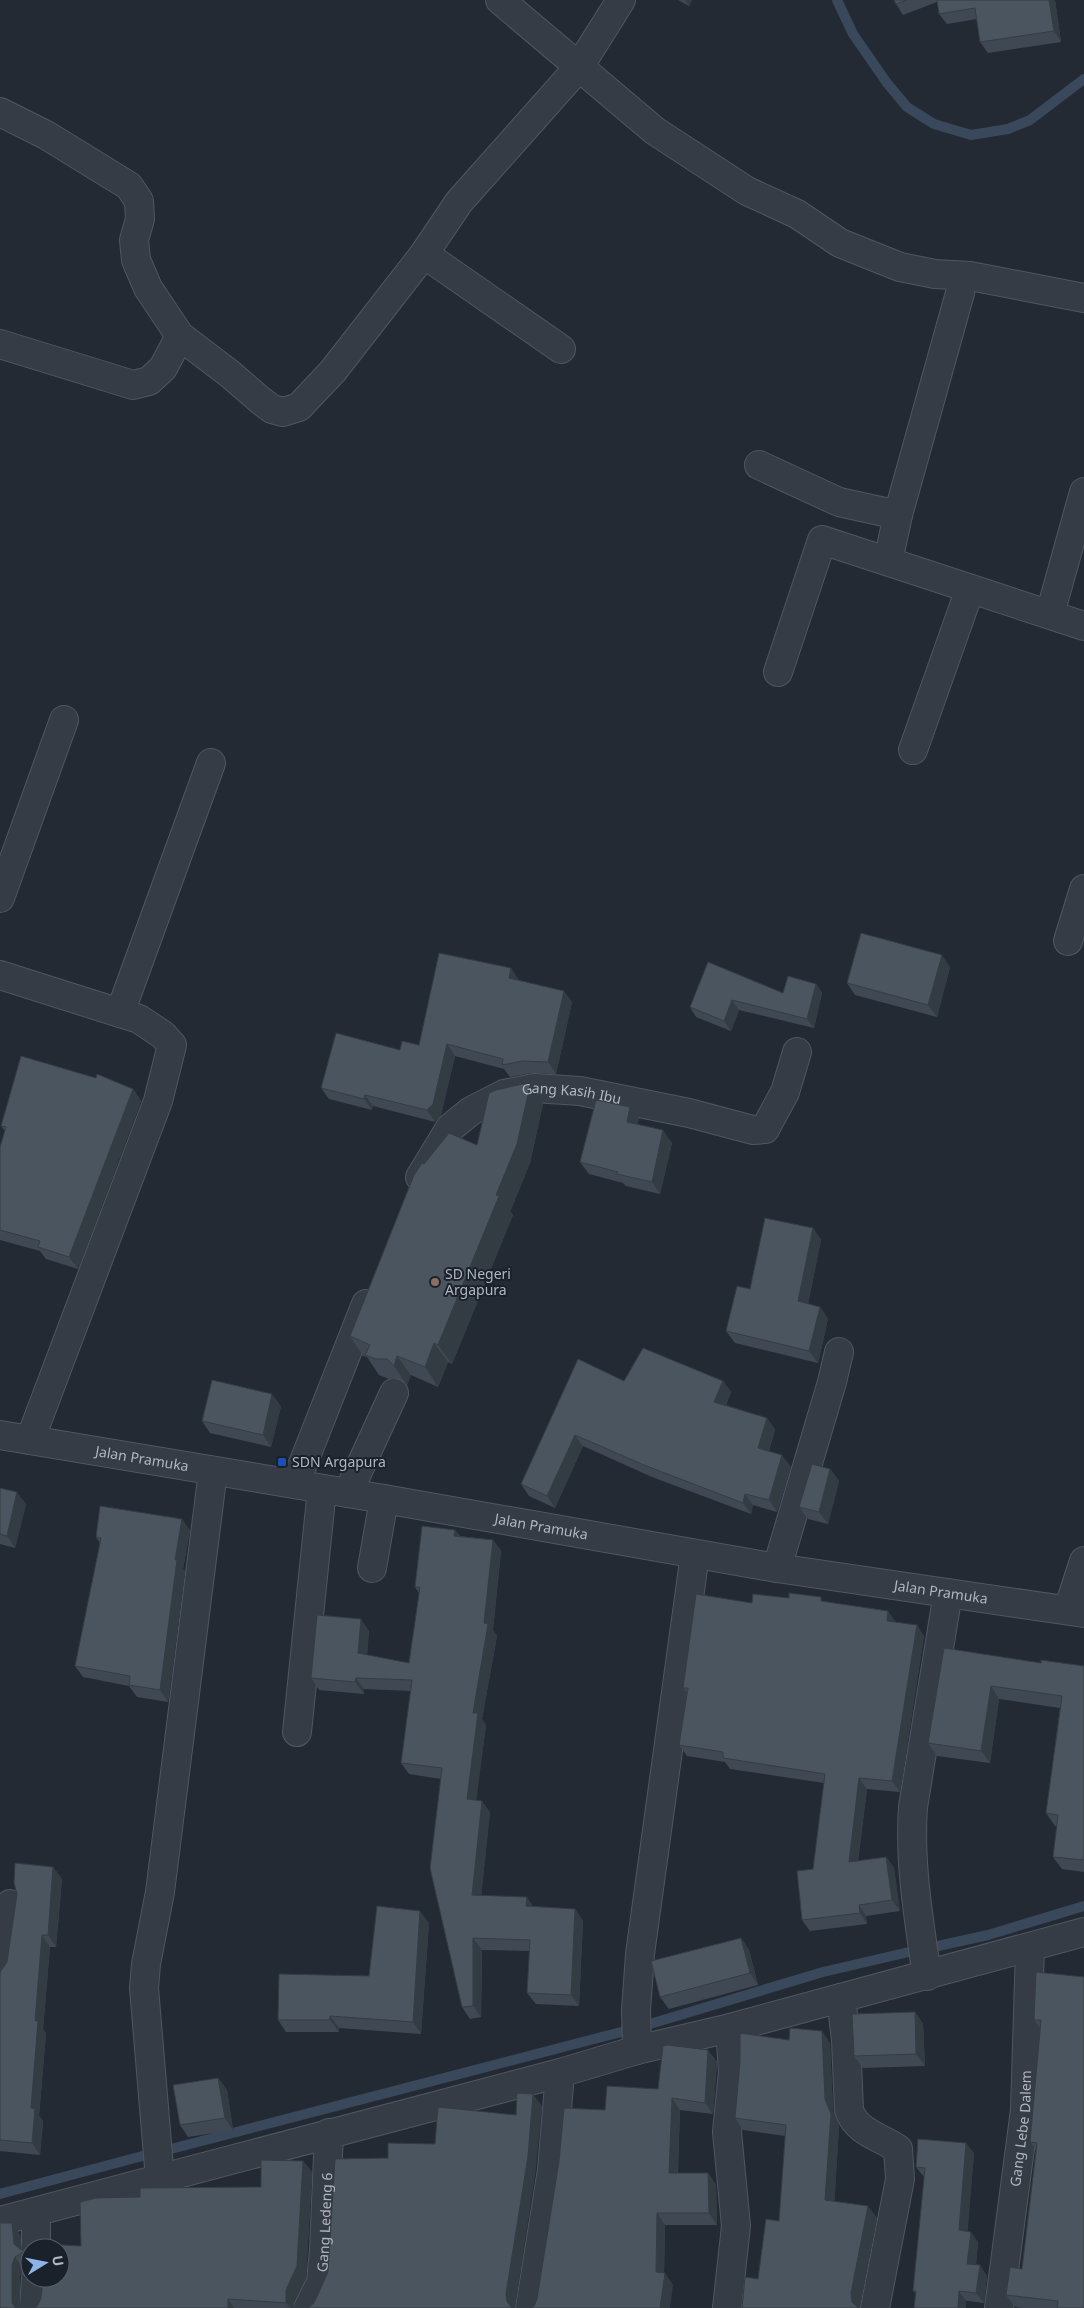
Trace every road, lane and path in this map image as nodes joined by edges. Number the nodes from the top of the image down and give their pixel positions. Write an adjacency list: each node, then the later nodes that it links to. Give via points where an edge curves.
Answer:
1 (500, 0): 3 (street)
2 (621, 0): 3 (street)
3 (579, 66): 5 (street, via 458,202); 7 (street, via 655,131 747,191 797,214 840,242 900,267 970,276)
4 (0, 112): 8 (street, via 46,134 129,186 139,201 140,219 134,240 136,260 148,288)
5 (424, 254): 8 (street, via 333,371 299,408 283,412 272,409); 10 (street)
6 (960, 292): 14 (street)
7 (1084, 298)
8 (180, 336): 9 (street, via 163,368 149,381 133,385)
9 (0, 344)
10 (561, 348)
11 (759, 465): 13 (street)
12 (1084, 492): 18 (street)
13 (839, 502): 14 (street); 15 (street)
14 (898, 515): 16 (street)
15 (822, 540): 16 (street); 20 (street)
16 (888, 561): 17 (street)
17 (970, 589): 18 (street); 22 (street)
18 (1050, 614): 19 (street)
19 (1084, 626)
20 (778, 672)
21 (64, 720): 25 (street)
22 (913, 750)
23 (211, 764): 28 (street)
24 (1084, 889): 26 (street)
25 (0, 898)
26 (1068, 941)
27 (0, 975): 28 (street)
28 (120, 1013): 35 (street, via 138,1018 163,1034 172,1045 158,1101)
29 (797, 1052): 30 (street, Gang Kasih Ibu, via 785,1092 765,1129 753,1130 689,1113 580,1091 534,1088 504,1094 471,1111 450,1128)
30 (410, 1195)
31 (374, 1284): 37 (street)
32 (839, 1352): 43 (street)
33 (394, 1393): 38 (street)
34 (0, 1435): 35 (street, Jalan Pramuka)
35 (30, 1440): 36 (street, Jalan Pramuka)
36 (213, 1471): 37 (street, Jalan Pramuka); 57 (street, via 160,1892 144,1988)
37 (295, 1484): 38 (street, Jalan Pramuka)
38 (335, 1491): 39 (street, Jalan Pramuka); 46 (street)
39 (384, 1498): 40 (street, Jalan Pramuka); 42 (street)
40 (695, 1554): 43 (street, Jalan Pramuka); 54 (street, via 640,1954)
41 (1084, 1561): 45 (street)
42 (372, 1568)
43 (777, 1568): 44 (street, Jalan Pramuka)
44 (948, 1593): 45 (street, Jalan Pramuka); 51 (street, via 911,1835)
45 (1076, 1612)
46 (297, 1732)
47 (10, 1904): 50 (street)
48 (1084, 1932): 49 (street)
49 (1030, 1947): 51 (street); 67 (street, Gang Lebe Dalem, via 1024,2110)
50 (0, 1972)
51 (927, 1976): 52 (street)
52 (841, 1998): 53 (street); 66 (street, via 851,2118 857,2125 898,2149 900,2156 900,2180)
53 (730, 2028): 54 (street); 65 (street, via 733,2072 727,2132 736,2226)
54 (637, 2050): 55 (street)
55 (560, 2074): 56 (street); 64 (street, via 552,2170)
56 (329, 2133): 57 (street); 63 (street, Gang Ledeng 6, via 321,2282)
57 (160, 2179): 58 (street)
58 (36, 2212): 59 (street); 60 (street)
59 (0, 2221)
60 (36, 2238)
61 (35, 2288): 62 (street)
62 (34, 2308)
63 (308, 2308)
64 (530, 2308)
65 (728, 2308)
66 (875, 2308)
67 (999, 2308)

